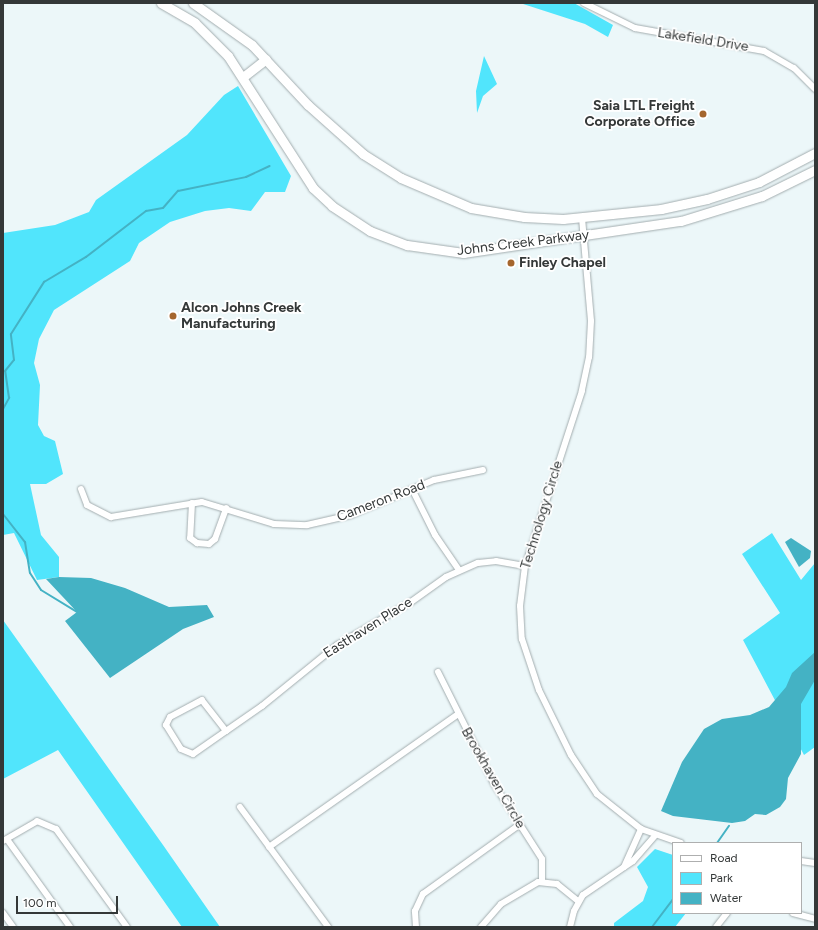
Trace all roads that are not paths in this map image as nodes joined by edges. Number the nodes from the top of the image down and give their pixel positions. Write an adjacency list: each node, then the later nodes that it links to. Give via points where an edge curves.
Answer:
1 (162, 3): 5 (street, Johns Creek Parkway, via 211,37)
2 (193, 3): 4 (street, Johns Creek Parkway, via 227,25)
3 (584, 3): 6 (street, Lakefield Drive, via 635,28 764,51 794,68)
4 (266, 59): 5 (street); 9 (street, Johns Creek Parkway, via 334,131 401,178 471,208 524,218)
5 (243, 77): 10 (street, Johns Creek Parkway, via 313,188 332,206 370,231 407,245 463,253)
6 (815, 89)
7 (815, 153): 9 (street, Johns Creek Parkway, via 759,182 707,199)
8 (815, 170): 10 (street, Johns Creek Parkway, via 762,196 704,216)
9 (582, 218): 10 (street, Technology Circle)
10 (582, 237): 16 (street, Technology Circle, via 591,322 586,374)
11 (483, 470): 12 (street, Cameron Road, via 461,473)
12 (412, 489): 15 (street, Cameron Road, via 351,515 307,525 274,524); 17 (street)
13 (81, 490): 14 (street, Cameron Road, via 87,505 111,517)
14 (192, 503): 15 (street, Cameron Road); 15 (street, via 190,538 197,543 209,544 215,539)
15 (226, 508)
16 (525, 566): 17 (street, Easthaven Place, via 496,561); 23 (street, Technology Circle, via 520,606 522,639 539,690 583,776 605,803)
17 (458, 570): 20 (street, Easthaven Place, via 337,645)
18 (438, 672): 19 (street, Brookhaven Circle)
19 (458, 714): 22 (street, Brookhaven Circle); 27 (street)
20 (226, 731): 20 (street, Easthaven Place, via 187,755 166,725 170,717 202,700)
21 (240, 808): 27 (street)
22 (518, 825): 33 (street, Brookhaven Circle, via 542,859); 43 (street, via 423,894 415,910)
23 (641, 829): 24 (street, Technology Circle); 28 (street)
24 (655, 836): 26 (street, Technology Circle); 29 (street)
25 (6, 841): 40 (street); 41 (street, via 37,821 56,829)
26 (677, 842)
27 (269, 847): 42 (street)
28 (631, 851): 29 (street); 32 (street)
29 (638, 855): 32 (street)
30 (802, 861): 31 (street)
31 (815, 863)
32 (624, 867): 34 (street, via 592,887)
33 (542, 882): 34 (street, via 557,884); 44 (street, via 527,886 501,904)
34 (578, 901): 45 (street)
35 (3, 913): 39 (street)
36 (726, 914): 46 (street)
37 (797, 914): 38 (street)
38 (815, 919)
39 (13, 927)
40 (70, 927)
41 (127, 927)
42 (328, 927)
43 (416, 927)
44 (481, 927)
45 (570, 927)
46 (716, 927)

